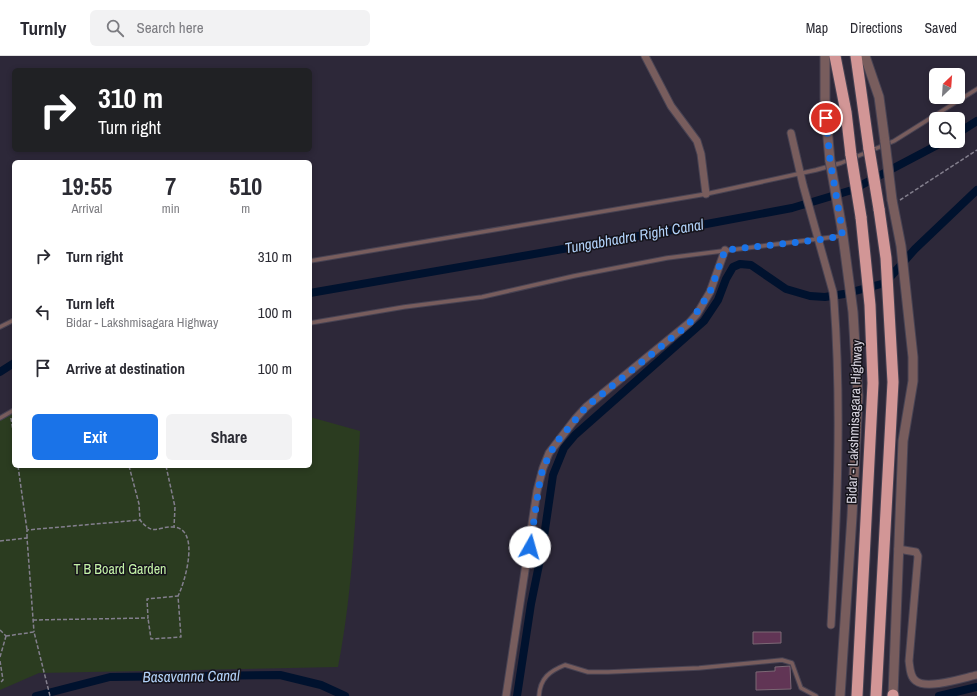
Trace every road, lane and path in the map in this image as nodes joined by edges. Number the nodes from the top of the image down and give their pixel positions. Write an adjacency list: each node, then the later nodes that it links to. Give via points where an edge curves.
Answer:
1 (646, 56): 10 (street, via 671,106 697,142)
2 (825, 56): 12 (street, Bidar - Lakshmisagara Highway, bridge, via 825,104 830,160)
3 (835, 56): 46 (highway, Bidar - Lakshmisagara Highway, bridge, via 846,112 867,273 873,383)
4 (856, 56): 47 (highway, bridge, via 886,258 893,382)
5 (865, 56): 11 (street, bridge, via 879,97)
6 (977, 89): 9 (lane, via 894,142 841,163)
7 (791, 133): 9 (street)
8 (977, 150): 11 (path)
9 (800, 174): 10 (lane); 13 (street)
10 (706, 194): 15 (lane)
11 (893, 202): 29 (street, via 911,334 913,381 903,441)
12 (842, 232): 13 (lane); 45 (street, Bidar - Lakshmisagara Highway, via 853,312 858,396)
13 (818, 240): 14 (lane); 33 (street, via 834,301 837,527)
14 (725, 250): 17 (lane, via 667,258 482,297 391,308); 42 (street, via 710,292 689,324 586,407 549,453 538,491)
15 (312, 261)
16 (12, 321): 18 (lane)
17 (312, 323)
18 (0, 327)
19 (12, 411): 20 (lane)
20 (0, 418)
21 (18, 468): 26 (path)
22 (130, 468): 24 (path)
23 (166, 468): 25 (path, via 175,507)
24 (140, 520): 25 (path, via 156,531); 26 (path)
25 (174, 527): 30 (path, via 183,531 189,543 187,572)
26 (27, 530): 27 (path)
27 (27, 538): 28 (path); 32 (path)
28 (0, 541)
29 (898, 549): 39 (street, via 913,550 918,556 909,662 913,678 917,682 929,685); 48 (street)
30 (178, 596): 31 (path, via 147,599); 31 (path, via 181,637 151,639)
31 (148, 618): 32 (path)
32 (33, 620): 35 (path)
33 (832, 625)
34 (0, 630): 36 (path)
35 (34, 632): 36 (path); 41 (path)
36 (6, 636): 37 (path)
37 (0, 657)
38 (0, 661): 40 (path, via 3,680)
39 (977, 675)
40 (0, 683)
41 (50, 696)
42 (506, 696)
43 (539, 696): 44 (lane, via 541,683 545,677 565,665 588,672 608,672 699,668 782,660 792,663 802,688)
44 (816, 696)
45 (840, 696)
46 (857, 696)
47 (876, 696)
48 (893, 696)

